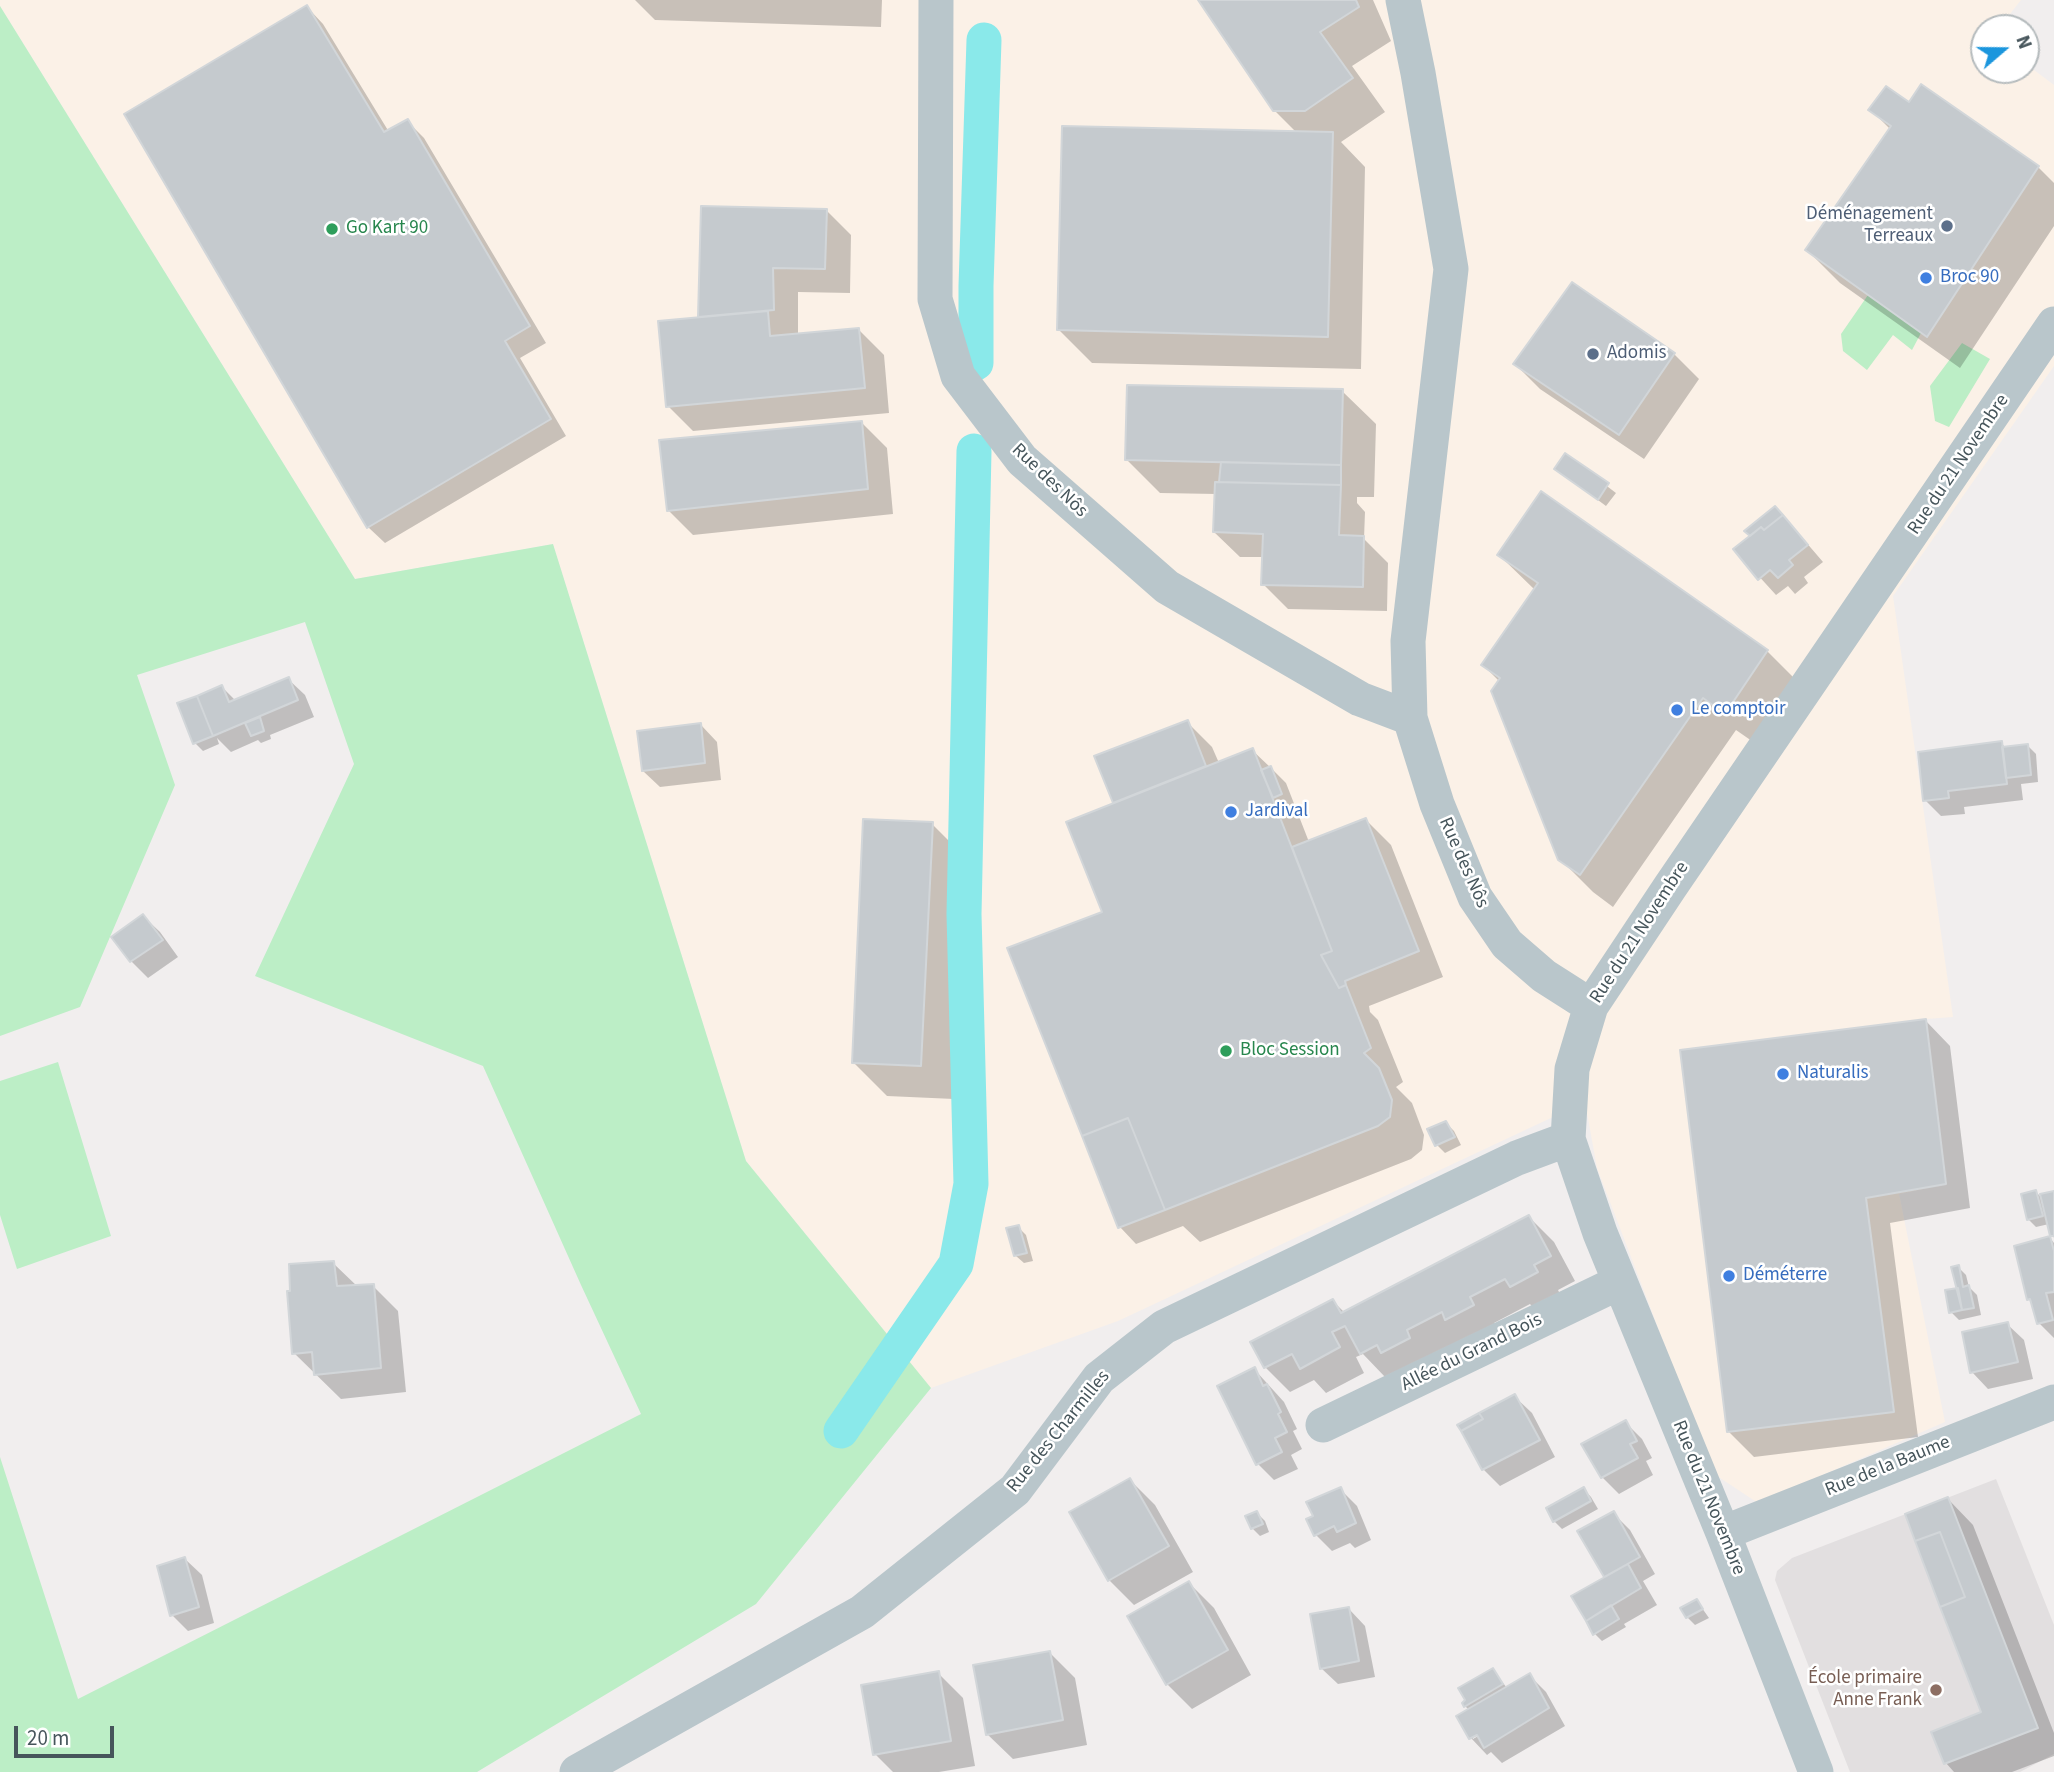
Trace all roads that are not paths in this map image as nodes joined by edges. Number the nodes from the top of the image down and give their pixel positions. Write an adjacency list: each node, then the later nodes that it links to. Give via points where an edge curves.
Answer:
1 (936, 0): 4 (street, Rue des Nôs, via 935,299 958,376 1022,460 1167,587 1360,699)
2 (1403, 0): 4 (street, Rue des Nôs, via 1451,269 1408,641)
3 (2054, 324): 5 (street, Rue du 21 Novembre)
4 (1410, 718): 5 (street, Rue des Nôs, via 1437,804 1475,897 1507,944)
5 (1591, 1006): 6 (street, Rue du 21 Novembre, via 1572,1069)
6 (1568, 1139): 7 (street, Rue du 21 Novembre); 11 (street, Rue des Charmilles, via 1517,1158 1164,1327 1099,1378 1015,1490 862,1612)
7 (1620, 1282): 9 (street, Allée du Grand Bois); 10 (street, Rue du 21 Novembre)
8 (2054, 1402): 10 (street, Rue de la Baume)
9 (1323, 1424)
10 (1723, 1533): 12 (street, Rue du 21 Novembre)
11 (576, 1772)
12 (1816, 1772)

